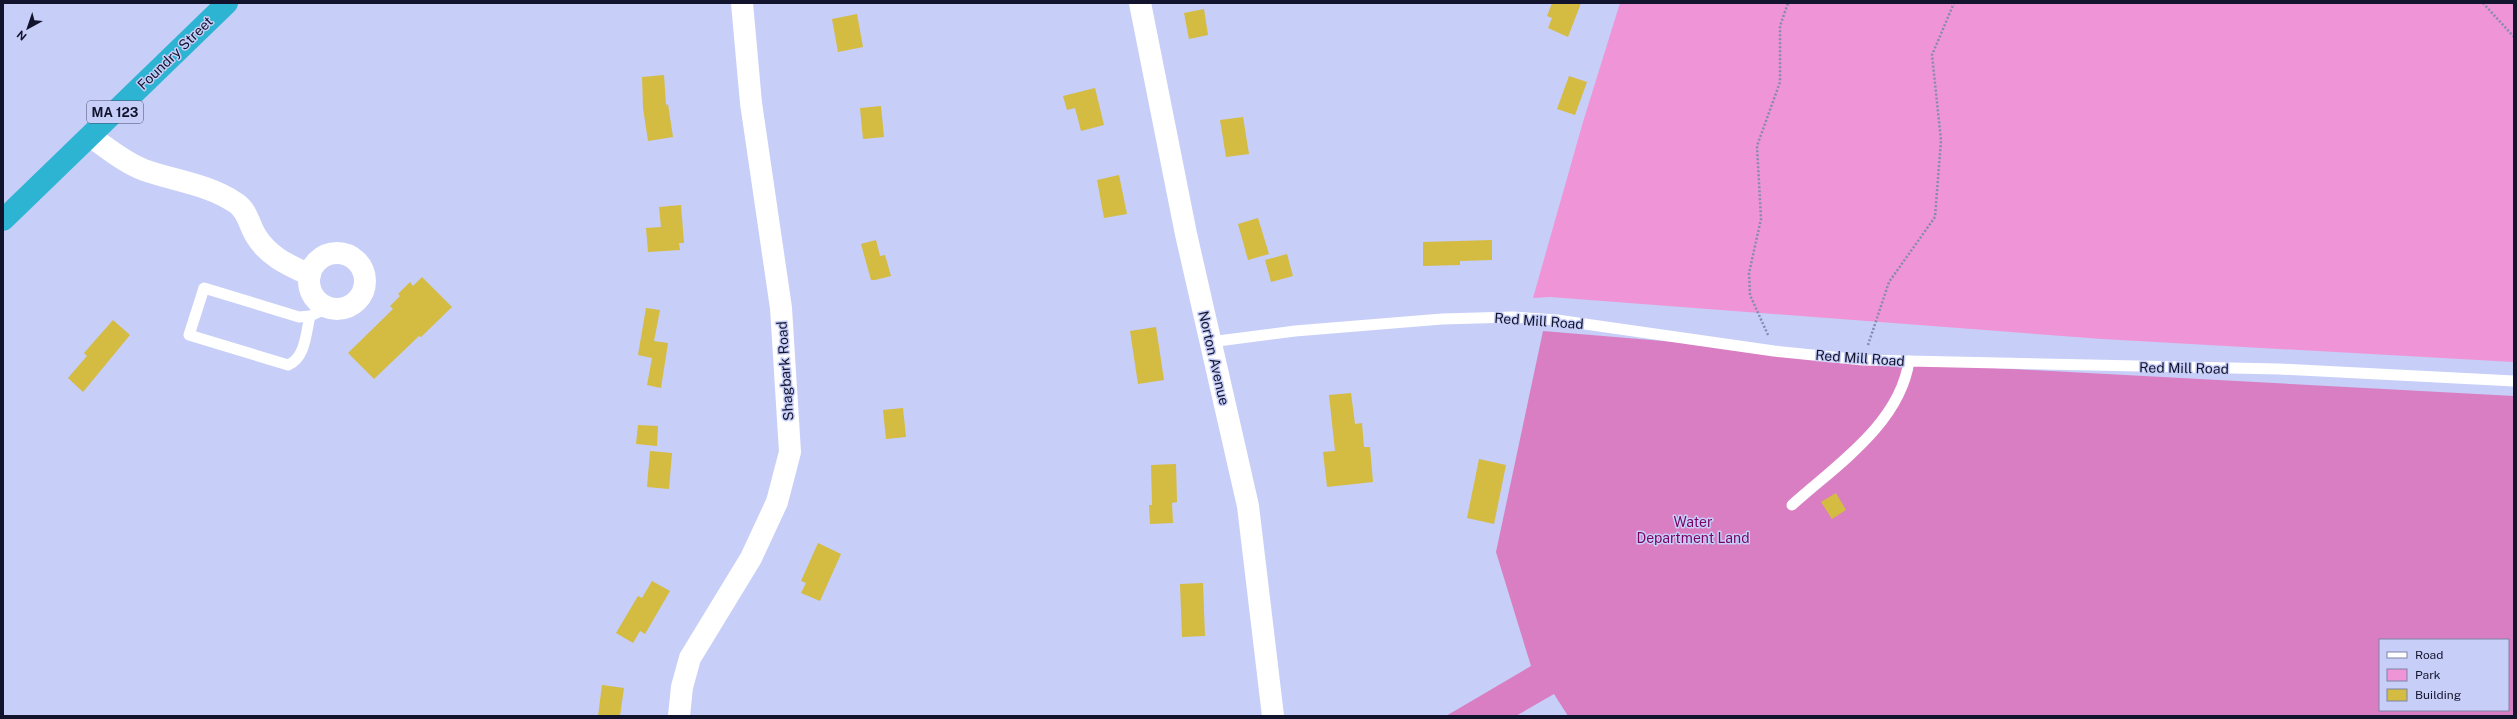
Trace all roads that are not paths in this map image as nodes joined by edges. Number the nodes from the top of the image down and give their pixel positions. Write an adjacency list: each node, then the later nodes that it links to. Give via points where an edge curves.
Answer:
1 (227, 3): 4 (highway, Foundry Street / MA 123)
2 (742, 3): 12 (street, Shagbark Road, via 751,103 781,308 790,452 777,502 752,558 690,658 682,688)
3 (1140, 3): 8 (street, Norton Avenue, via 1159,106)
4 (90, 136): 5 (highway, Foundry Street / MA 123); 6 (street, via 143,170 210,189 236,203 243,209 256,236 270,253 281,262)
5 (3, 220)
6 (310, 275): 7 (street, via 309,283); 7 (street, via 320,259 333,254 348,255 362,268 365,277 361,296 346,308)
7 (319, 312): 7 (lane, via 299,317 204,288 189,335 288,365 300,356)
8 (1210, 342): 9 (lane, Red Mill Road, via 1296,331 1442,319 1513,317 1600,325 1774,351 1862,360); 13 (street, Norton Avenue, via 1248,506)
9 (1909, 361): 10 (lane, Red Mill Road, via 2279,369); 11 (lane, via 1905,380 1883,419 1864,440)
10 (2514, 381)
11 (1792, 505)
12 (679, 716)
13 (1273, 716)

